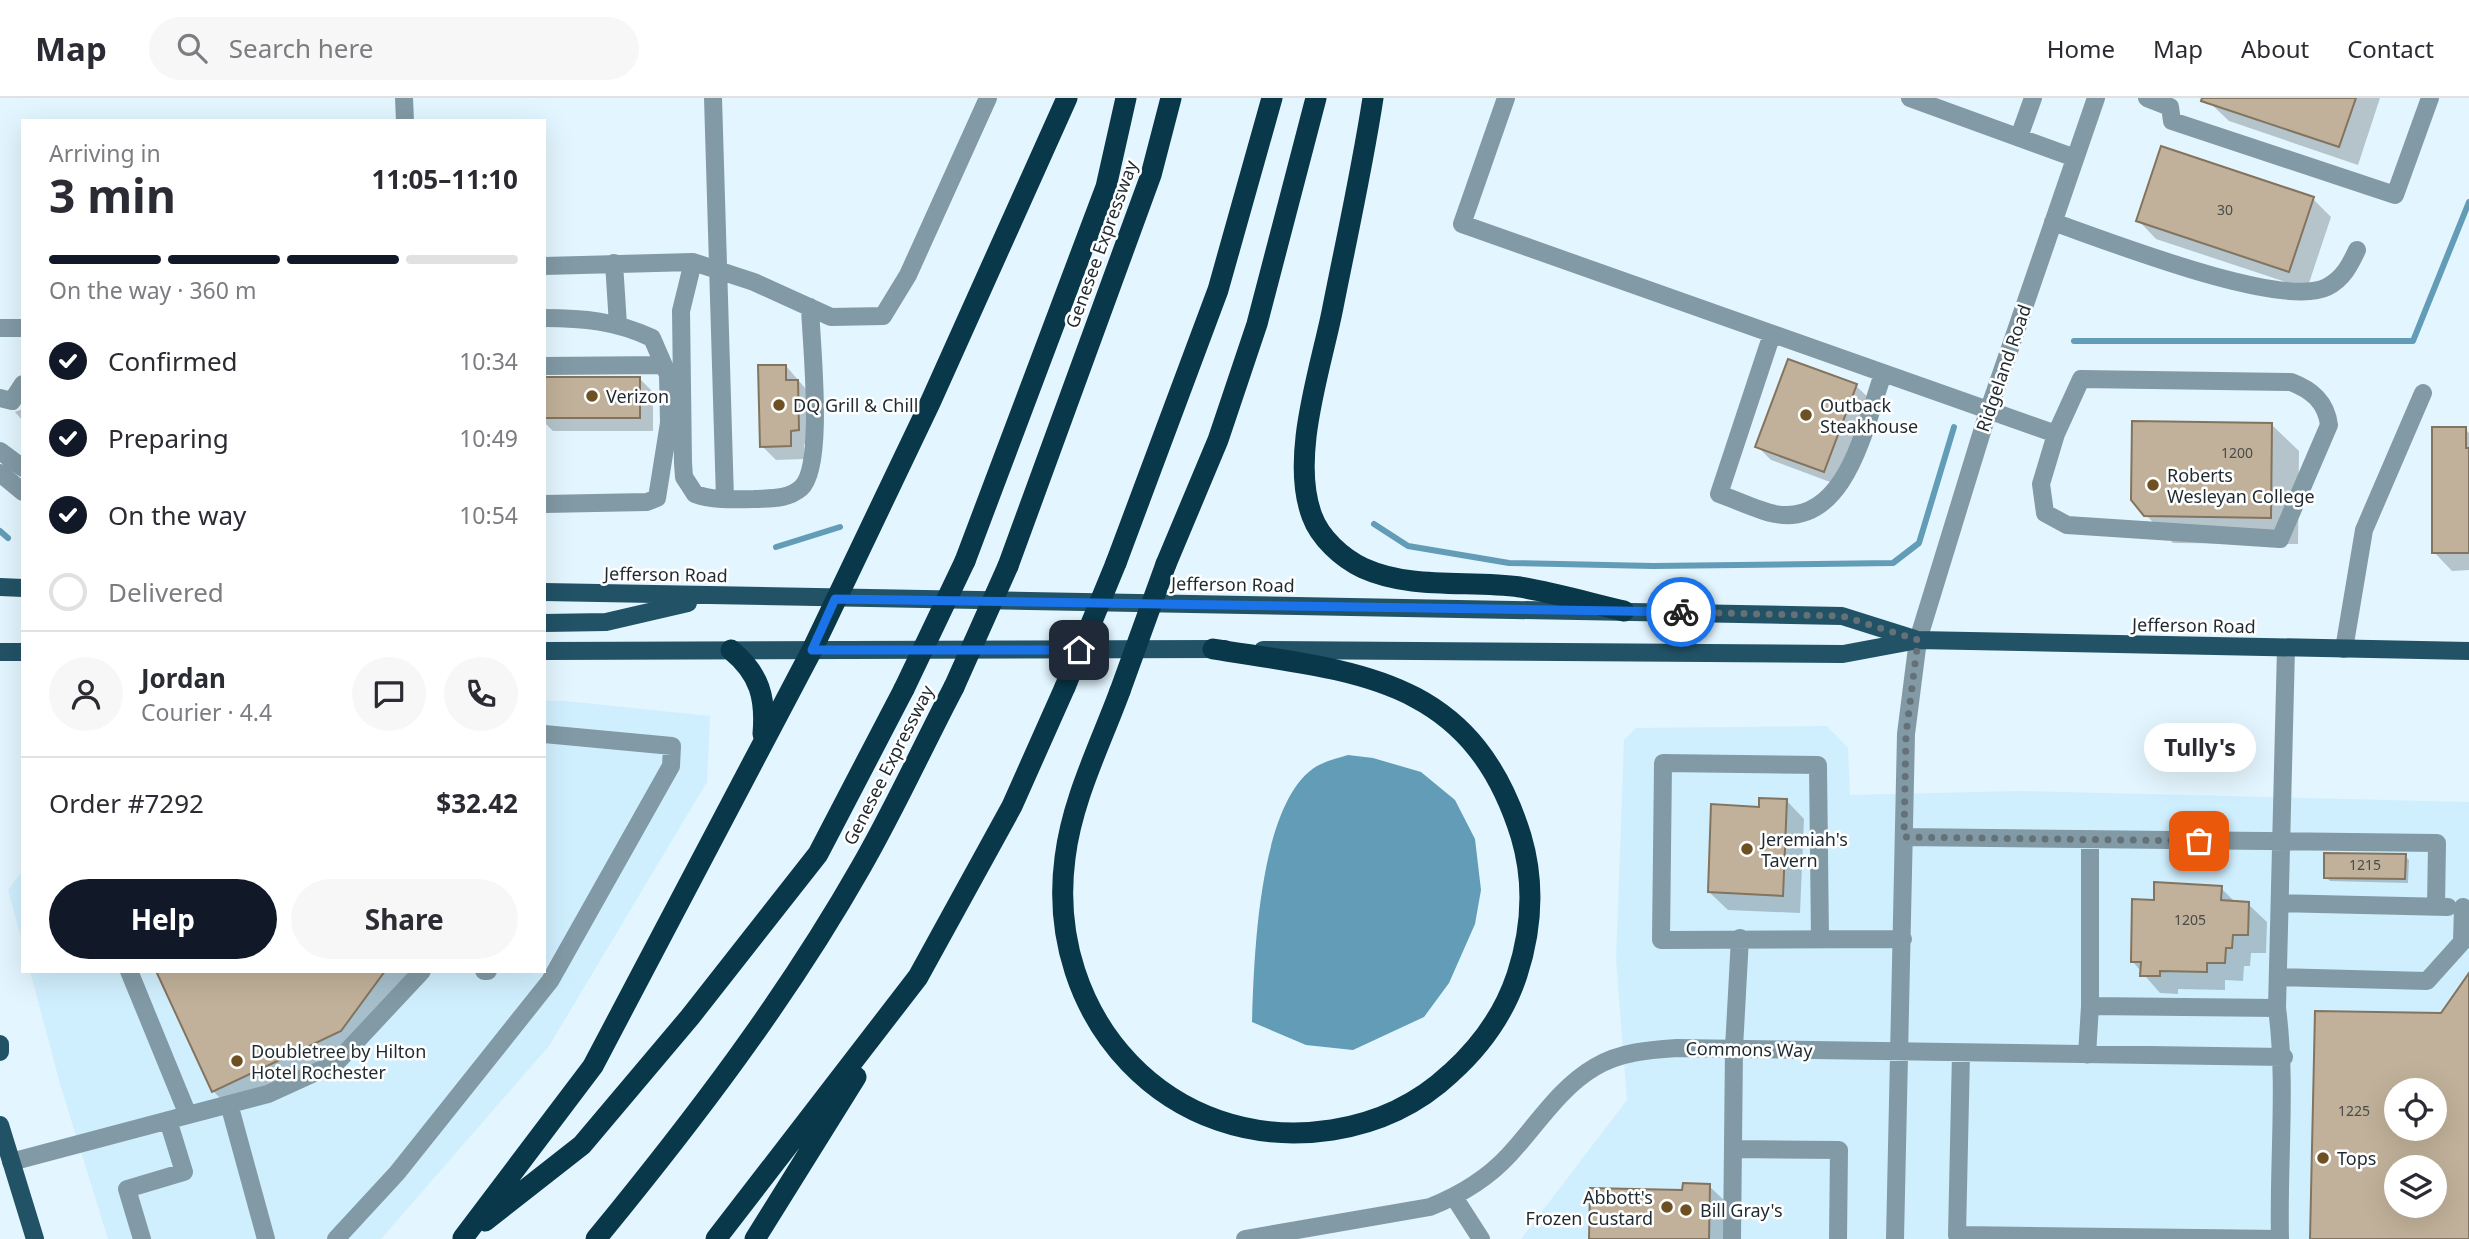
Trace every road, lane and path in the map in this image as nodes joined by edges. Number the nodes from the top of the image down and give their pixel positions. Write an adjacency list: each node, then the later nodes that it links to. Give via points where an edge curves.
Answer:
1 (404, 98): 16 (street)
2 (713, 98): 24 (street)
3 (988, 98): 25 (street, via 908,275 883,316 831,317)
4 (1067, 98): 49 (highway, via 930,403)
5 (1126, 98): 95 (highway, bridge, via 1106,187 965,561 904,690 818,853 690,1017 582,1145)
6 (1171, 98): 100 (highway, Genesee Expressway, bridge, via 1151,176 1008,566 954,687 861,867 757,1030)
7 (1272, 98): 75 (highway, bridge, via 1218,290 1116,563 1012,806)
8 (1316, 98): 54 (highway, bridge, via 1257,324 1218,440 1166,564 1072,817 1065,860 1065,935 1082,995 1122,1058 1153,1085 1214,1120 1299,1135 1387,1116 1417,1101 1466,1060 1504,1009 1515,981 1530,921 1530,886 1527,856 1505,792 1460,731 1401,688 1362,674)
9 (1373, 98): 50 (highway, via 1306,436 1307,494 1319,532 1361,567 1386,576 1520,587)
10 (1506, 98): 30 (street, via 1462,224)
11 (1910, 98): 17 (street)
12 (2033, 98): 17 (street)
13 (2096, 98): 18 (street, Ridgeland Road)
14 (2147, 98): 15 (street, via 2170,107 2172,121 2395,195)
15 (2430, 98)
16 (405, 119)
17 (2019, 137): 18 (street)
18 (2075, 158): 19 (street, Ridgeland Road)
19 (2053, 222): 20 (street, via 2126,248 2285,292 2326,288 2346,272); 37 (street, Ridgeland Road)
20 (2357, 250)
21 (692, 262): 22 (street); 24 (street); 43 (street, via 681,324 684,477 695,494)
22 (614, 263): 23 (street); 27 (street)
23 (546, 266)
24 (719, 270): 25 (street); 43 (street)
25 (810, 307): 43 (street, via 815,448 807,480 789,496)
26 (546, 318): 27 (street, via 585,318)
27 (618, 325): 31 (street, via 652,338)
28 (0, 328): 29 (street)
29 (21, 328)
30 (1772, 334): 33 (street); 33 (street, via 1719,494 1774,514 1811,509 1834,495 1847,477)
31 (663, 365): 32 (street); 44 (street, via 668,375 669,423 657,498)
32 (546, 366)
33 (1883, 374): 37 (street)
34 (21, 387): 36 (street, via 12,401)
35 (2424, 393): 55 (street, via 2364,530)
36 (0, 398)
37 (1987, 412): 38 (street); 52 (street, Ridgeland Road)
38 (2056, 434): 38 (street, via 2041,484 2045,513 2067,525 2280,540 2329,425 2318,397 2291,382 2081,379)
39 (0, 451): 40 (street)
40 (21, 467)
41 (0, 473): 42 (street)
42 (21, 490)
43 (725, 499)
44 (546, 504)
45 (0, 587): 46 (main road)
46 (21, 587)
47 (546, 592): 48 (main road, Jefferson Road)
48 (716, 597): 49 (main road, Jefferson Road); 51 (main road, via 606,622)
49 (835, 599): 50 (main road, Jefferson Road); 57 (highway)
50 (1624, 611): 52 (main road, Jefferson Road, via 1842,616)
51 (546, 623)
52 (1918, 640): 53 (main road, Jefferson Road); 54 (main road, Jefferson Road, via 1843,654); 64 (street, via 1906,734)
53 (2286, 648): 55 (main road, Jefferson Road); 66 (street)
54 (1213, 649): 57 (main road, Jefferson Road)
55 (2344, 649): 58 (main road, Jefferson Road)
56 (731, 650): 57 (main road, Jefferson Road); 61 (main road, Jefferson Road); 63 (highway, via 754,674 763,693)
57 (812, 650): 63 (highway)
58 (2469, 651)
59 (0, 652): 60 (main road)
60 (21, 652)
61 (546, 652)
62 (546, 734): 99 (street, via 672,746 671,766 551,981 397,1173)
63 (762, 744): 95 (highway, via 593,1066)
64 (1904, 837): 65 (street); 72 (street)
65 (2090, 839): 66 (street); 77 (street)
66 (2281, 842): 67 (street); 68 (street, via 2437,844)
67 (2280, 903): 68 (street); 76 (street)
68 (2436, 907): 69 (street)
69 (2466, 907): 76 (street, via 2462,942 2427,981)
70 (1740, 938): 71 (street); 71 (street, via 1661,940 1663,763 1818,765); 80 (street)
71 (1820, 939): 72 (street)
72 (1903, 939): 82 (street)
73 (130, 973): 87 (street)
74 (420, 973): 86 (street, via 336,1063 268,1094)
75 (918, 977): 101 (highway); 102 (highway)
76 (2278, 977): 78 (street)
77 (2090, 1006): 78 (street); 84 (street)
78 (2277, 1007): 85 (street)
79 (0, 1044): 81 (main road)
80 (1734, 1048): 82 (street, Commons Way); 90 (street); 92 (street, Commons Way, via 1644,1050 1595,1067 1569,1086 1508,1157 1483,1180)
81 (0, 1052)
82 (1899, 1052): 83 (street, Commons Way); 107 (street)
83 (1961, 1053): 84 (street, Commons Way); 94 (street, via 1957,1235)
84 (2087, 1055): 85 (street, Commons Way)
85 (2284, 1057): 108 (street)
86 (229, 1104): 87 (street); 98 (street)
87 (188, 1115): 88 (street)
88 (168, 1120): 91 (street); 97 (street, via 184,1172 127,1189)
89 (0, 1125): 91 (main road)
90 (1733, 1149): 105 (street); 106 (street, via 1839,1150)
91 (11, 1162): 96 (main road)
92 (1454, 1197): 93 (street, Commons Way, via 1430,1207); 104 (street)
93 (1284, 1235): 103 (street, Commons Way)
94 (2050, 1237): 108 (street)
95 (462, 1238)
96 (35, 1239)
97 (142, 1239)
98 (266, 1239)
99 (336, 1239)
100 (596, 1239)
101 (716, 1239)
102 (755, 1239)
103 (1245, 1239)
104 (1481, 1239)
105 (1732, 1239)
106 (1838, 1239)
107 (1895, 1239)
108 (2280, 1239)

